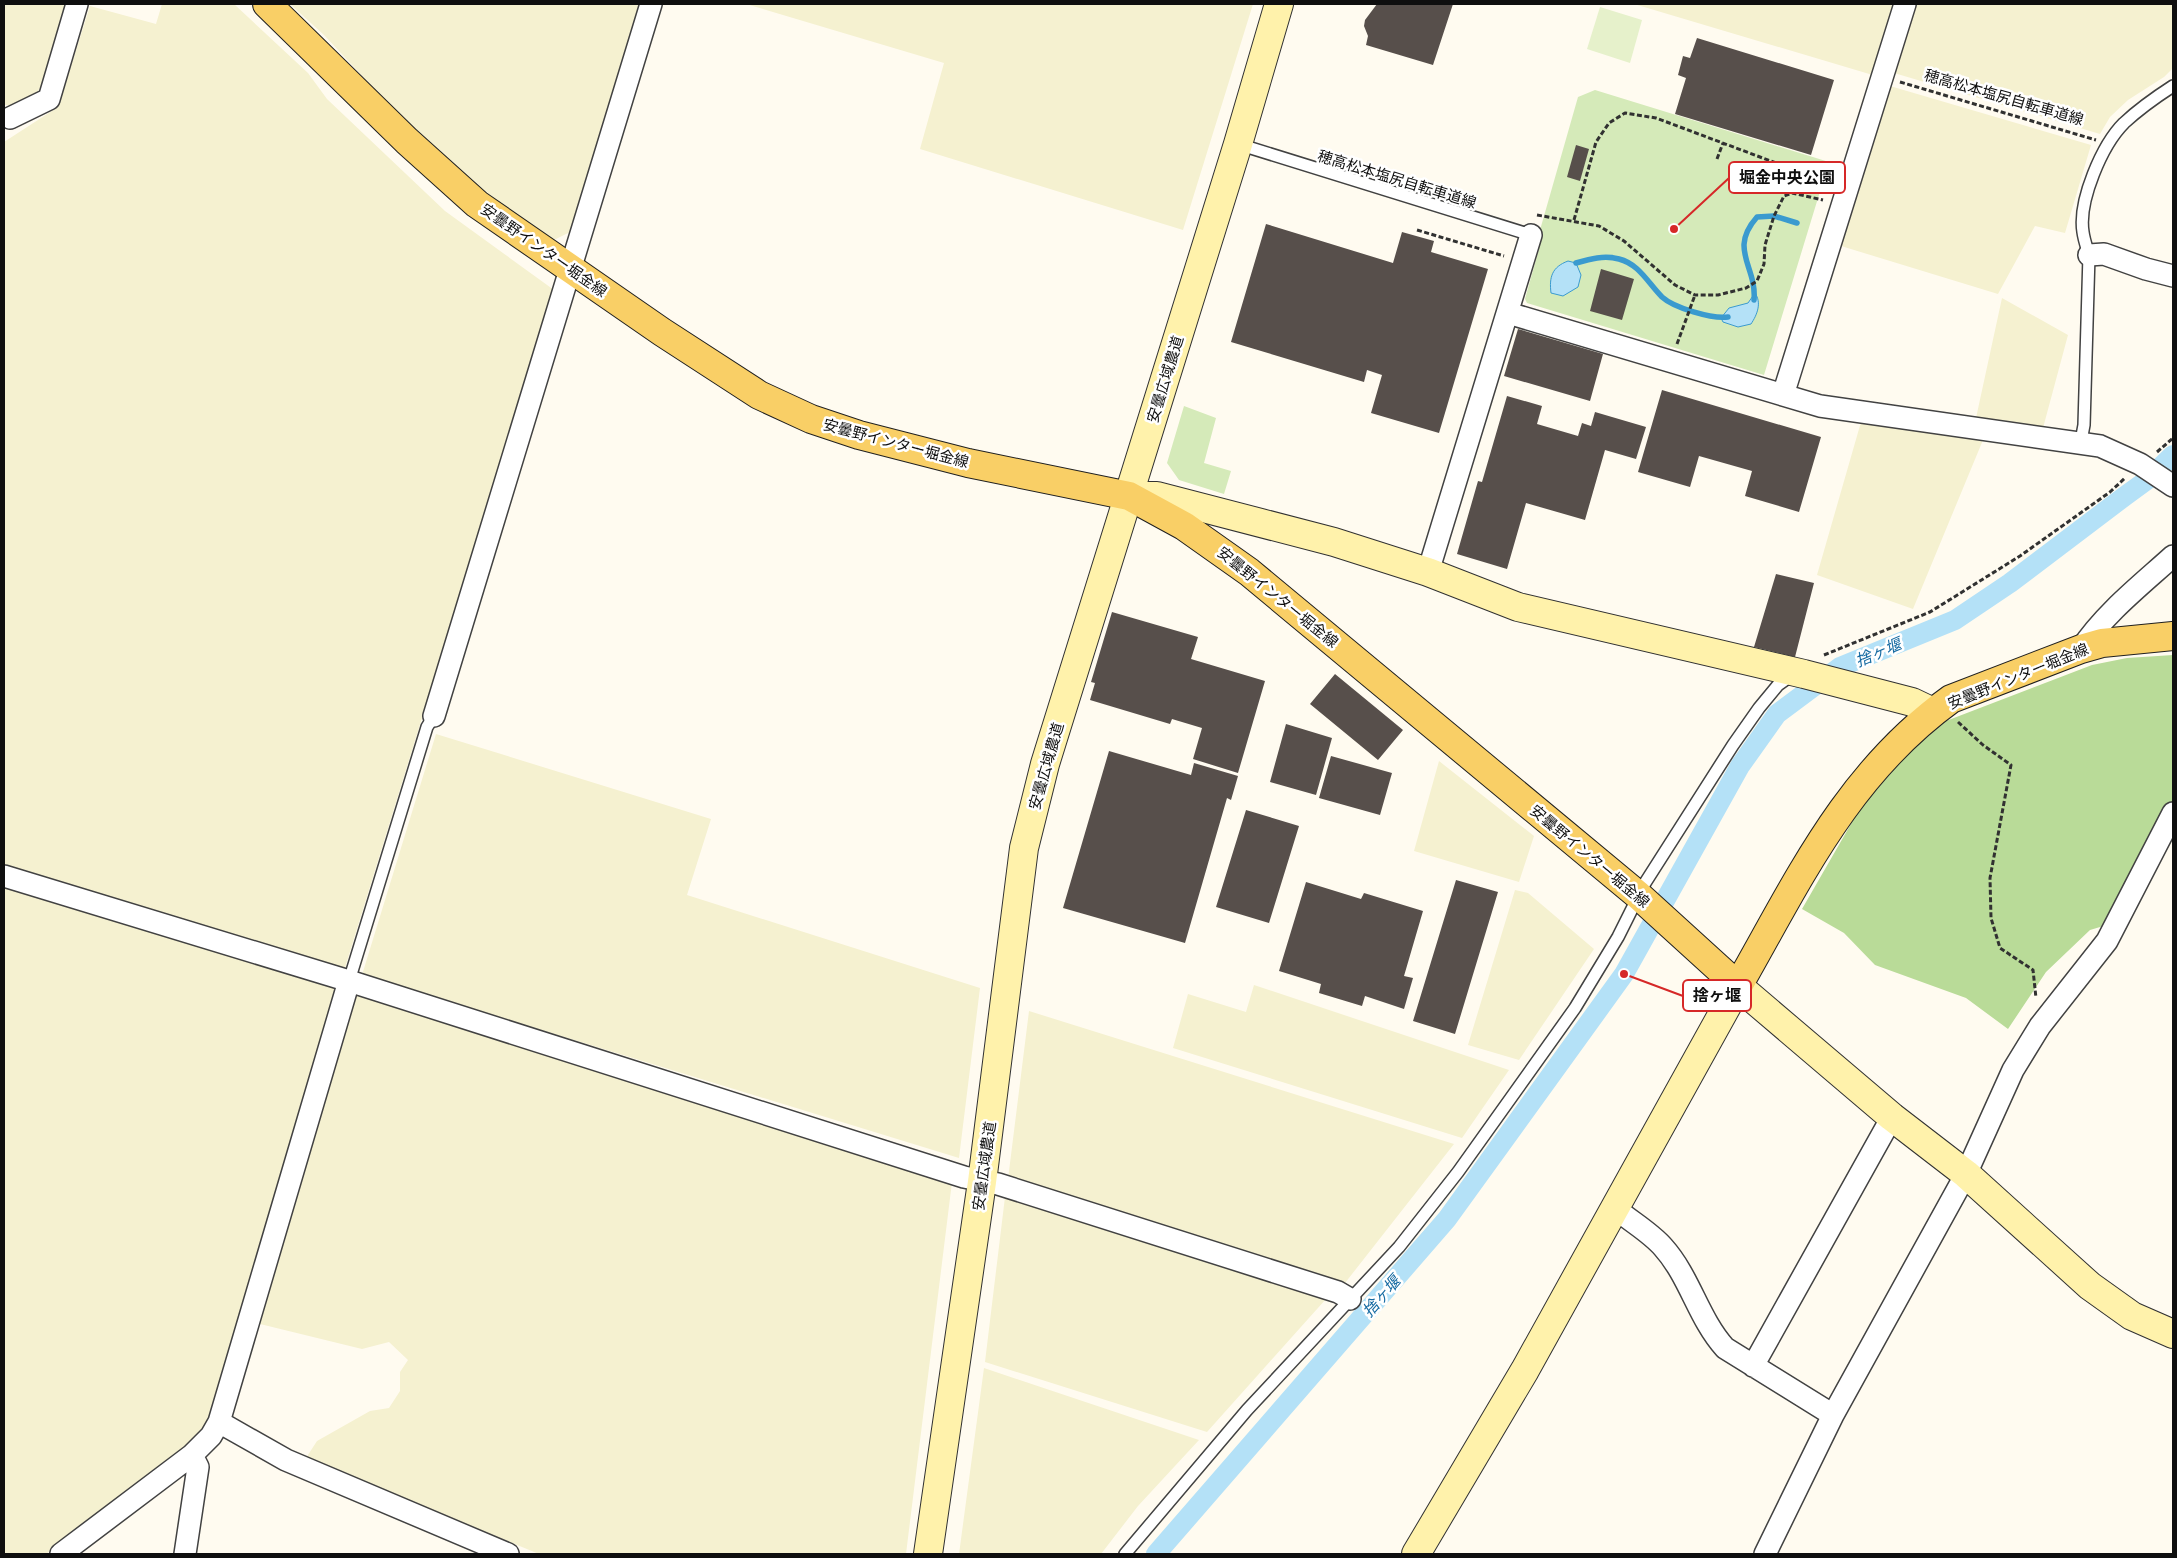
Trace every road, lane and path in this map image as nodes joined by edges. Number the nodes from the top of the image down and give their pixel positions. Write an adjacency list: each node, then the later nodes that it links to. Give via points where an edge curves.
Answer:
1 (77, 4): 8 (street, via 49,98)
2 (267, 4): 20 (main road, 安曇野インター堀金線, via 407,141 477,204)
3 (651, 4): 20 (street)
4 (1279, 4): 11 (street, 安曇広域農道)
5 (1905, 4): 25 (street)
6 (1892, 80): 10 (path, 穂高松本塩尻自転車道線)
7 (2173, 86): 10 (lane, via 2123,124)
8 (10, 118)
9 (1723, 143): 12 (path); 13 (path, via 1776,163); 15 (path, via 1656,118 1625,113 1609,123 1596,142)
10 (2108, 143): 18 (lane, via 2091,182 2083,214)
11 (1246, 148): 16 (lane, 穂高松本塩尻自転車道線); 29 (street, 安曇広域農道)
12 (1717, 159)
13 (1792, 193): 14 (path); 22 (path, via 1784,196 1774,216 1757,281 1746,288 1718,295)
14 (1826, 201)
15 (1574, 220): 16 (path); 22 (path, via 1599,226 1624,241 1675,286)
16 (1532, 225): 19 (street)
17 (1417, 230): 19 (path)
18 (2089, 255): 21 (street, via 2104,254); 27 (lane)
19 (1524, 261): 23 (street)
20 (571, 270): 29 (main road, 安曇野インター堀金線, via 759,395 811,419 968,463); 35 (street)
21 (2173, 276)
22 (1695, 296): 24 (path, via 1682,334)
23 (1508, 313): 25 (street); 31 (street)
24 (1672, 351)
25 (1783, 395): 27 (street, via 1820,406)
26 (2173, 438): 28 (path)
27 (2081, 441): 28 (street, via 2117,452)
28 (2154, 472): 34 (path, via 2110,492 2020,556 1930,612)
29 (1129, 496): 31 (street, via 1157,496 1334,542); 39 (main road, 安曇野インター堀金線, via 1184,526 1249,572); 45 (street, 安曇広域農道, via 1045,764 1024,848)
30 (2173, 556): 33 (street, via 2129,595 2089,636)
31 (1428, 572): 34 (street, via 1518,607)
32 (2173, 636): 33 (main road, 安曇野インター堀金線, via 2102,643)
33 (2081, 649): 36 (main road, 安曇野インター堀金線, via 1951,699)
34 (1807, 667): 36 (street, via 1836,683 1912,702); 39 (lane, via 1778,685 1758,708 1694,804)
35 (434, 716): 40 (lane, via 427,727)
36 (1944, 716): 41 (main road, 安曇野インター堀金線, via 1891,750 1847,800 1825,832); 42 (path, via 2011,765 1990,878 1991,918 2000,948 2033,970)
37 (2173, 812): 42 (street, via 2107,941)
38 (4, 876): 40 (street)
39 (1641, 897): 41 (main road, 安曇野インター堀金線); 47 (lane, via 1575,1008 1452,1180 1399,1247)
40 (349, 981): 45 (street); 51 (street)
41 (1738, 986): 43 (street); 46 (street)
42 (2040, 1026): 44 (street, via 2013,1070)
43 (1892, 1117): 44 (street); 49 (street)
44 (1966, 1174): 48 (street, via 2090,1286 2132,1316); 50 (street)
45 (982, 1182): 47 (street, via 998,1184 1338,1292); 56 (street, 安曇広域農道)
46 (1615, 1208): 49 (street, via 1663,1246 1690,1286 1712,1334 1725,1348); 58 (street, via 1525,1370)
47 (1350, 1299): 57 (lane, via 1247,1410)
48 (2173, 1334)
49 (1753, 1366): 50 (street)
50 (1833, 1415): 59 (street)
51 (219, 1422): 52 (street, via 211,1436); 55 (street, via 286,1460)
52 (192, 1455): 53 (street); 54 (street, via 198,1467)
53 (61, 1554)
54 (185, 1554)
55 (508, 1554)
56 (928, 1554)
57 (1124, 1554)
58 (1416, 1554)
59 (1765, 1554)

